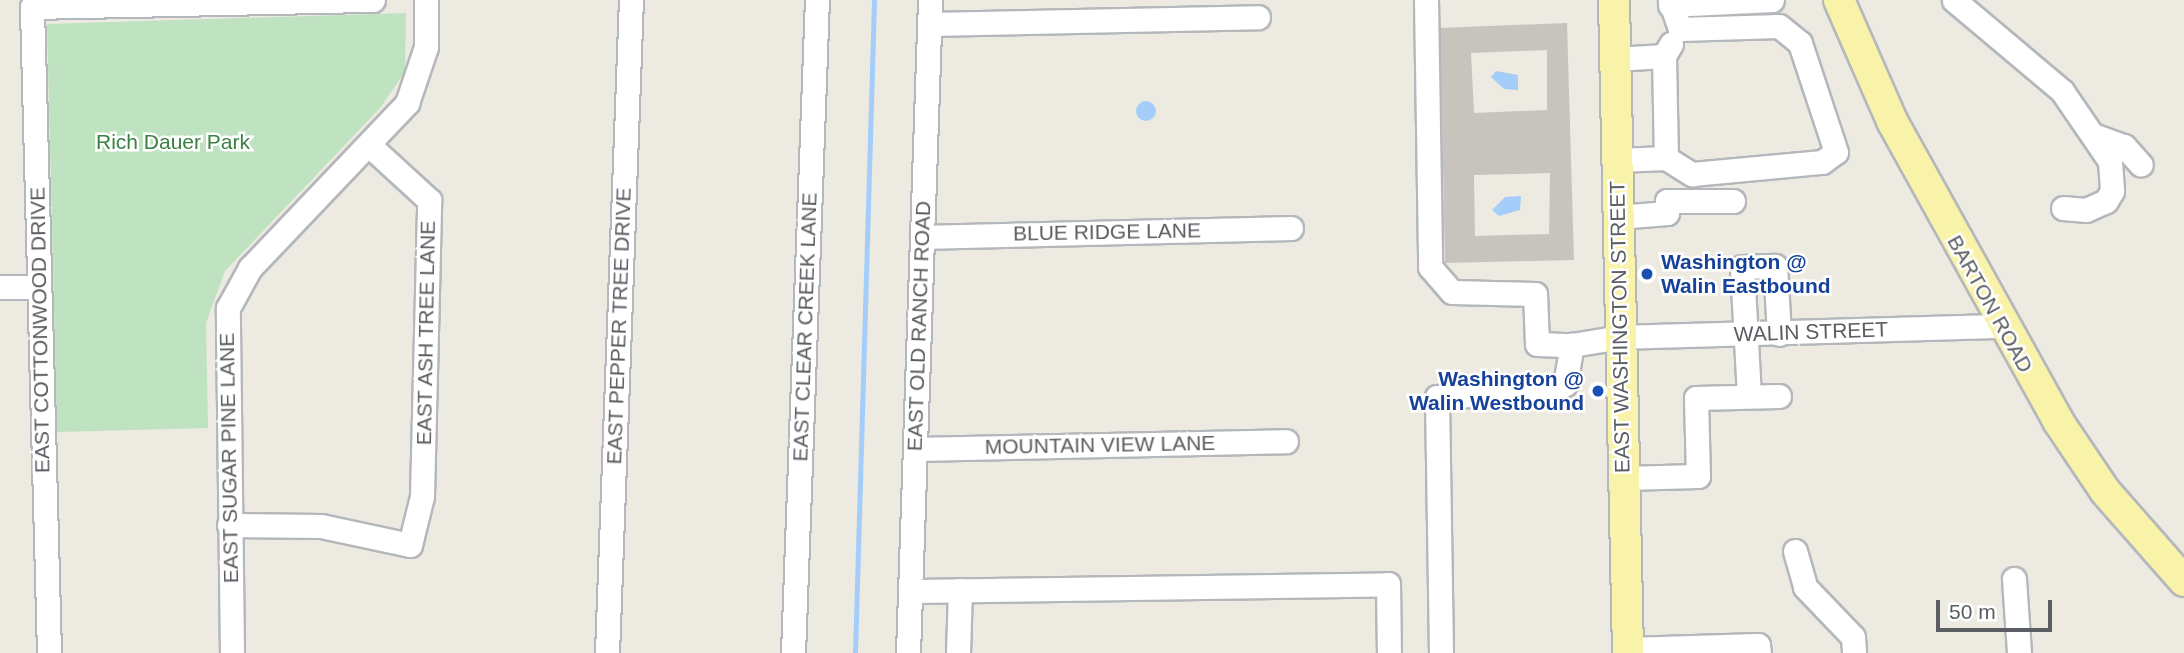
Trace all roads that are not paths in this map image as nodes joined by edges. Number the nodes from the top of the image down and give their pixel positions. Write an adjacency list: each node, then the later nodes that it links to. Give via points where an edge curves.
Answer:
1 (373, 0): 12 (street)
2 (426, 0): 19 (street, EAST SUGAR PINE LANE, via 426,47 415,86)
3 (631, 0): 49 (street, EAST PEPPER TREE DRIVE)
4 (817, 0): 50 (street, EAST CLEAR CREEK LANE)
5 (930, 0): 14 (street, EAST OLD RANCH ROAD)
6 (1430, 0): 34 (street, WALIN STREET, via 1430,267 1452,292 1535,294 1537,344)
7 (1614, 0): 17 (main road, EAST WASHINGTON STREET)
8 (1772, 0): 11 (street)
9 (1839, 0): 30 (main road, BARTON ROAD, via 1892,121)
10 (1954, 0): 18 (street, via 2040,69)
11 (1670, 2): 15 (street)
12 (203, 3): 28 (street, EAST COTTONWOOD DRIVE, via 32,7)
13 (1258, 17): 14 (street)
14 (930, 23): 27 (street, EAST OLD RANCH ROAD)
15 (1680, 29): 16 (street); 20 (street, via 1779,26 1800,43 1836,152 1822,162 1692,174)
16 (1664, 57): 17 (street); 20 (street)
17 (1615, 59): 21 (main road, EAST WASHINGTON STREET)
18 (2086, 126): 22 (street, via 2124,146); 24 (street, via 2110,161 2112,191 2097,207)
19 (370, 146): 40 (street, EAST SUGAR PINE LANE, via 250,268 228,308); 40 (street, EAST ASH TREE LANE, via 429,200 422,496 410,545 321,526)
20 (1666, 158): 21 (street)
21 (1617, 160): 25 (main road, EAST WASHINGTON STREET)
22 (2141, 165)
23 (1733, 201): 25 (street, via 1667,201 1667,214)
24 (2063, 208)
25 (1618, 217): 33 (main road, EAST WASHINGTON STREET)
26 (1291, 228): 27 (street, BLUE RIDGE LANE)
27 (922, 237): 38 (street, EAST OLD RANCH ROAD)
28 (39, 286): 29 (street); 47 (street, EAST COTTONWOOD DRIVE)
29 (0, 287)
30 (2001, 326): 32 (street, WALIN STREET); 43 (main road, BARTON ROAD, via 2080,456)
31 (1746, 334): 32 (street, WALIN STREET); 32 (street, via 1742,267 1774,266); 33 (street, WALIN STREET); 35 (street)
32 (1779, 334)
33 (1621, 337): 34 (street, WALIN STREET); 39 (main road, EAST WASHINGTON STREET)
34 (1572, 345): 54 (street, via 1565,384 1555,390 1437,397)
35 (1749, 396): 36 (street); 39 (street, via 1696,398 1698,476)
36 (1779, 396)
37 (1286, 441): 38 (street, MOUNTAIN VIEW LANE)
38 (915, 449): 45 (street, EAST OLD RANCH ROAD)
39 (1624, 478): 46 (main road, EAST WASHINGTON STREET)
40 (229, 526): 48 (street, EAST SUGAR PINE LANE)
41 (1795, 551): 56 (street, via 1805,587 1853,637)
42 (2014, 579): 57 (street)
43 (2184, 581)
44 (960, 590): 45 (street); 52 (street); 53 (street, via 1388,584)
45 (910, 591): 51 (street, EAST OLD RANCH ROAD)
46 (1628, 651): 55 (street, via 1758,645)
47 (49, 653)
48 (232, 653)
49 (607, 653)
50 (793, 653)
51 (908, 653)
52 (958, 653)
53 (1388, 653)
54 (1441, 653)
55 (1759, 653)
56 (1854, 653)
57 (2019, 653)

